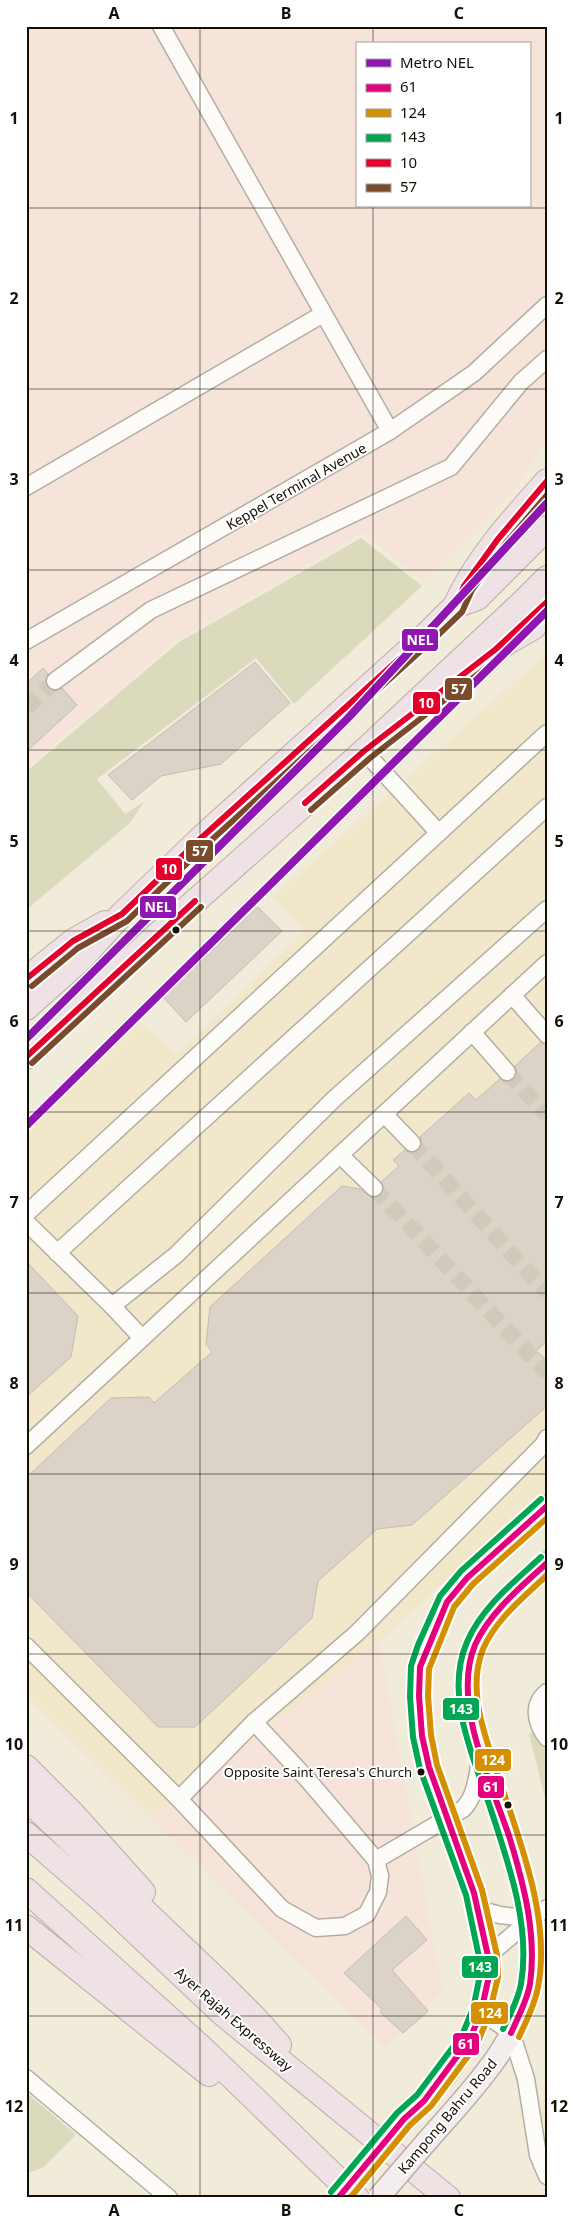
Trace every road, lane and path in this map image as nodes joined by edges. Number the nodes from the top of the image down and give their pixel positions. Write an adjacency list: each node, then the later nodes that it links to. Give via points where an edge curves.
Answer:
1 (161, 26): 3 (street)
2 (547, 304): 5 (street, Keppel Terminal Avenue, via 478,370)
3 (323, 314): 5 (street); 7 (street)
4 (547, 359): 15 (street, via 521,382 451,467 151,610)
5 (390, 431): 13 (street, Keppel Terminal Avenue)
6 (547, 481): 11 (highway, via 498,539 464,586)
7 (26, 487)
8 (547, 528): 11 (highway, via 477,598)
9 (547, 578): 17 (highway)
10 (547, 602): 14 (highway)
11 (455, 606): 21 (highway)
12 (547, 620): 14 (highway)
13 (26, 641)
14 (496, 649): 17 (highway)
15 (55, 681)
16 (547, 734): 19 (street)
17 (364, 751): 19 (street); 28 (highway)
18 (547, 807): 36 (street)
19 (438, 832): 34 (street)
20 (547, 909): 37 (street, via 334,1099 176,1254)
21 (122, 914): 23 (highway, via 74,941); 25 (highway, via 82,958)
22 (547, 963): 24 (street)
23 (26, 979)
24 (512, 995): 26 (street); 27 (street)
25 (26, 1008)
26 (472, 1032): 29 (street); 30 (street)
27 (547, 1035)
28 (26, 1056)
29 (507, 1072)
30 (384, 1114): 31 (street); 32 (street)
31 (412, 1143)
32 (340, 1154): 33 (street); 38 (street)
33 (374, 1188)
34 (26, 1214)
35 (26, 1222): 36 (street)
36 (57, 1253): 37 (street)
37 (112, 1306): 38 (street)
38 (142, 1338): 40 (street)
39 (547, 1438): 45 (street, via 357,1633)
40 (26, 1446)
41 (547, 1506): 51 (main road, Kampong Bahru Road, via 467,1578 447,1602 426,1649 419,1682 422,1736)
42 (547, 1563): 47 (main road, Kampong Bahru Road, via 486,1626 475,1646 467,1685)
43 (26, 1646): 50 (street)
44 (547, 1692): 46 (street, via 538,1704 536,1716)
45 (254, 1722): 50 (street); 53 (street)
46 (547, 1738)
47 (481, 1753): 51 (street, via 470,1802); 56 (main road, Kampong Bahru Road)
48 (26, 1767): 59 (highway, via 116,1861)
49 (26, 1798): 59 (highway)
50 (179, 1799): 53 (street, via 282,1909 316,1928 344,1926 367,1914 378,1892 380,1876)
51 (447, 1817): 53 (street); 55 (main road, Kampong Bahru Road)
52 (26, 1834): 63 (highway, Ayer Rajah Expressway, via 223,2014)
53 (376, 1860)
54 (26, 1890): 64 (highway, via 202,2048)
55 (478, 1909): 56 (street, via 500,1915); 58 (main road, Kampong Bahru Road)
56 (539, 1914): 58 (street); 61 (main road, Kampong Bahru Road, via 530,1985)
57 (26, 1927): 64 (highway, via 222,2084)
58 (488, 1956): 60 (main road, Kampong Bahru Road, via 489,1976)
59 (218, 1981): 63 (highway, via 256,2019)
60 (481, 2012): 61 (street); 67 (main road, Kampong Bahru Road, bridge, via 470,2039 424,2102 404,2119)
61 (511, 2032): 65 (street, via 526,2079 538,2156); 69 (main road, Kampong Bahru Road, bridge, via 484,2076)
62 (26, 2078): 66 (street)
63 (315, 2089): 70 (highway, Ayer Rajah Expressway)
64 (255, 2101): 68 (highway)
65 (547, 2176)
66 (169, 2198)
67 (338, 2198)
68 (357, 2198)
69 (378, 2198)
70 (448, 2198)

